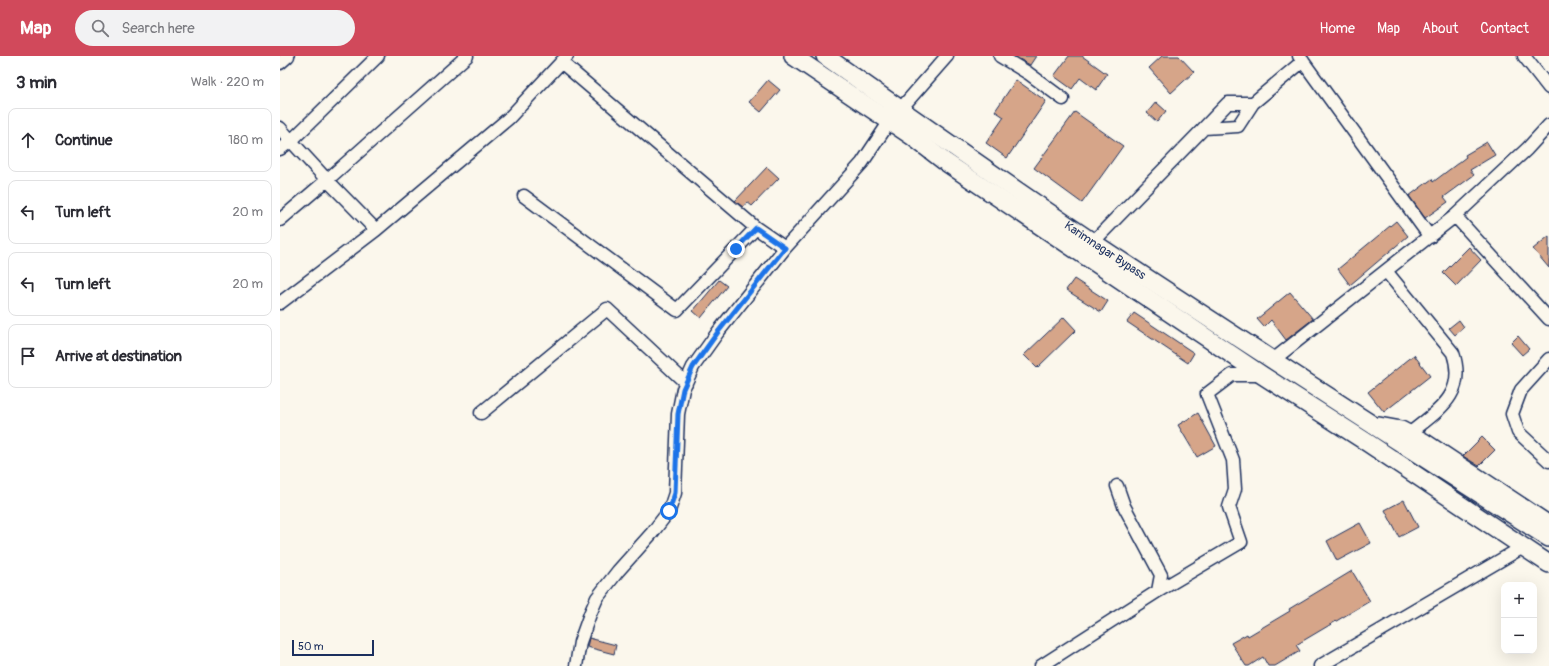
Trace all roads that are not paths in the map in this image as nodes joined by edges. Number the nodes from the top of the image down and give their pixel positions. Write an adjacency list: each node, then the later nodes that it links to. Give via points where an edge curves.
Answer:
1 (288, 56): 11 (street)
2 (378, 56): 19 (street)
3 (467, 56): 21 (street)
4 (793, 56): 15 (highway, Karimnagar Bypass)
5 (825, 56): 15 (highway, Karimnagar Bypass)
6 (947, 56): 15 (street)
7 (1000, 56): 13 (street)
8 (1524, 56): 12 (street)
9 (1301, 58): 14 (street); 27 (street)
10 (564, 59): 25 (street); 26 (street, via 509,118)
11 (280, 63)
12 (1549, 88)
13 (1063, 99)
14 (1253, 103): 18 (street, via 1228,103); 18 (street, via 1238,126)
15 (896, 115): 28 (highway, Karimnagar Bypass); 29 (street, via 862,163); 35 (highway, Karimnagar Bypass, via 913,137 944,161)
16 (1549, 125): 23 (street, via 1527,150)
17 (280, 128): 19 (street)
18 (1201, 132): 28 (street)
19 (291, 141): 20 (street); 21 (street)
20 (280, 149)
21 (327, 180): 24 (street); 26 (street)
22 (524, 196): 25 (street, via 677,310)
23 (1455, 216): 27 (street); 32 (street)
24 (280, 220)
25 (756, 228): 29 (street)
26 (376, 230): 31 (street)
27 (1430, 237): 30 (street)
28 (1093, 242): 34 (highway, Karimnagar Bypass)
29 (785, 248): 36 (street, via 718,332 693,367)
30 (1386, 271): 34 (street); 39 (street, via 1453,353 1457,366 1457,381 1452,393 1442,407)
31 (280, 303)
32 (1549, 319)
33 (1549, 359): 40 (street, via 1520,390 1512,414 1518,432)
34 (1273, 360): 38 (highway, Karimnagar Bypass)
35 (1262, 375): 44 (highway, Karimnagar Bypass); 46 (street, via 1232,375 1207,394 1233,460 1235,489 1229,507 1241,542)
36 (686, 383): 37 (street, via 607,309); 47 (street, via 678,414 675,493 669,511 598,598 580,642)
37 (481, 413)
38 (1370, 424): 39 (highway); 43 (highway, Karimnagar Bypass)
39 (1409, 434): 42 (highway)
40 (1549, 461)
41 (1117, 486): 46 (street, via 1124,506 1161,575)
42 (1549, 524)
43 (1549, 538)
44 (1522, 546): 45 (highway, Karimnagar Bypass); 49 (street)
45 (1549, 564)
46 (1158, 591): 48 (street)
47 (576, 666)
48 (1041, 666)
49 (1320, 666)

